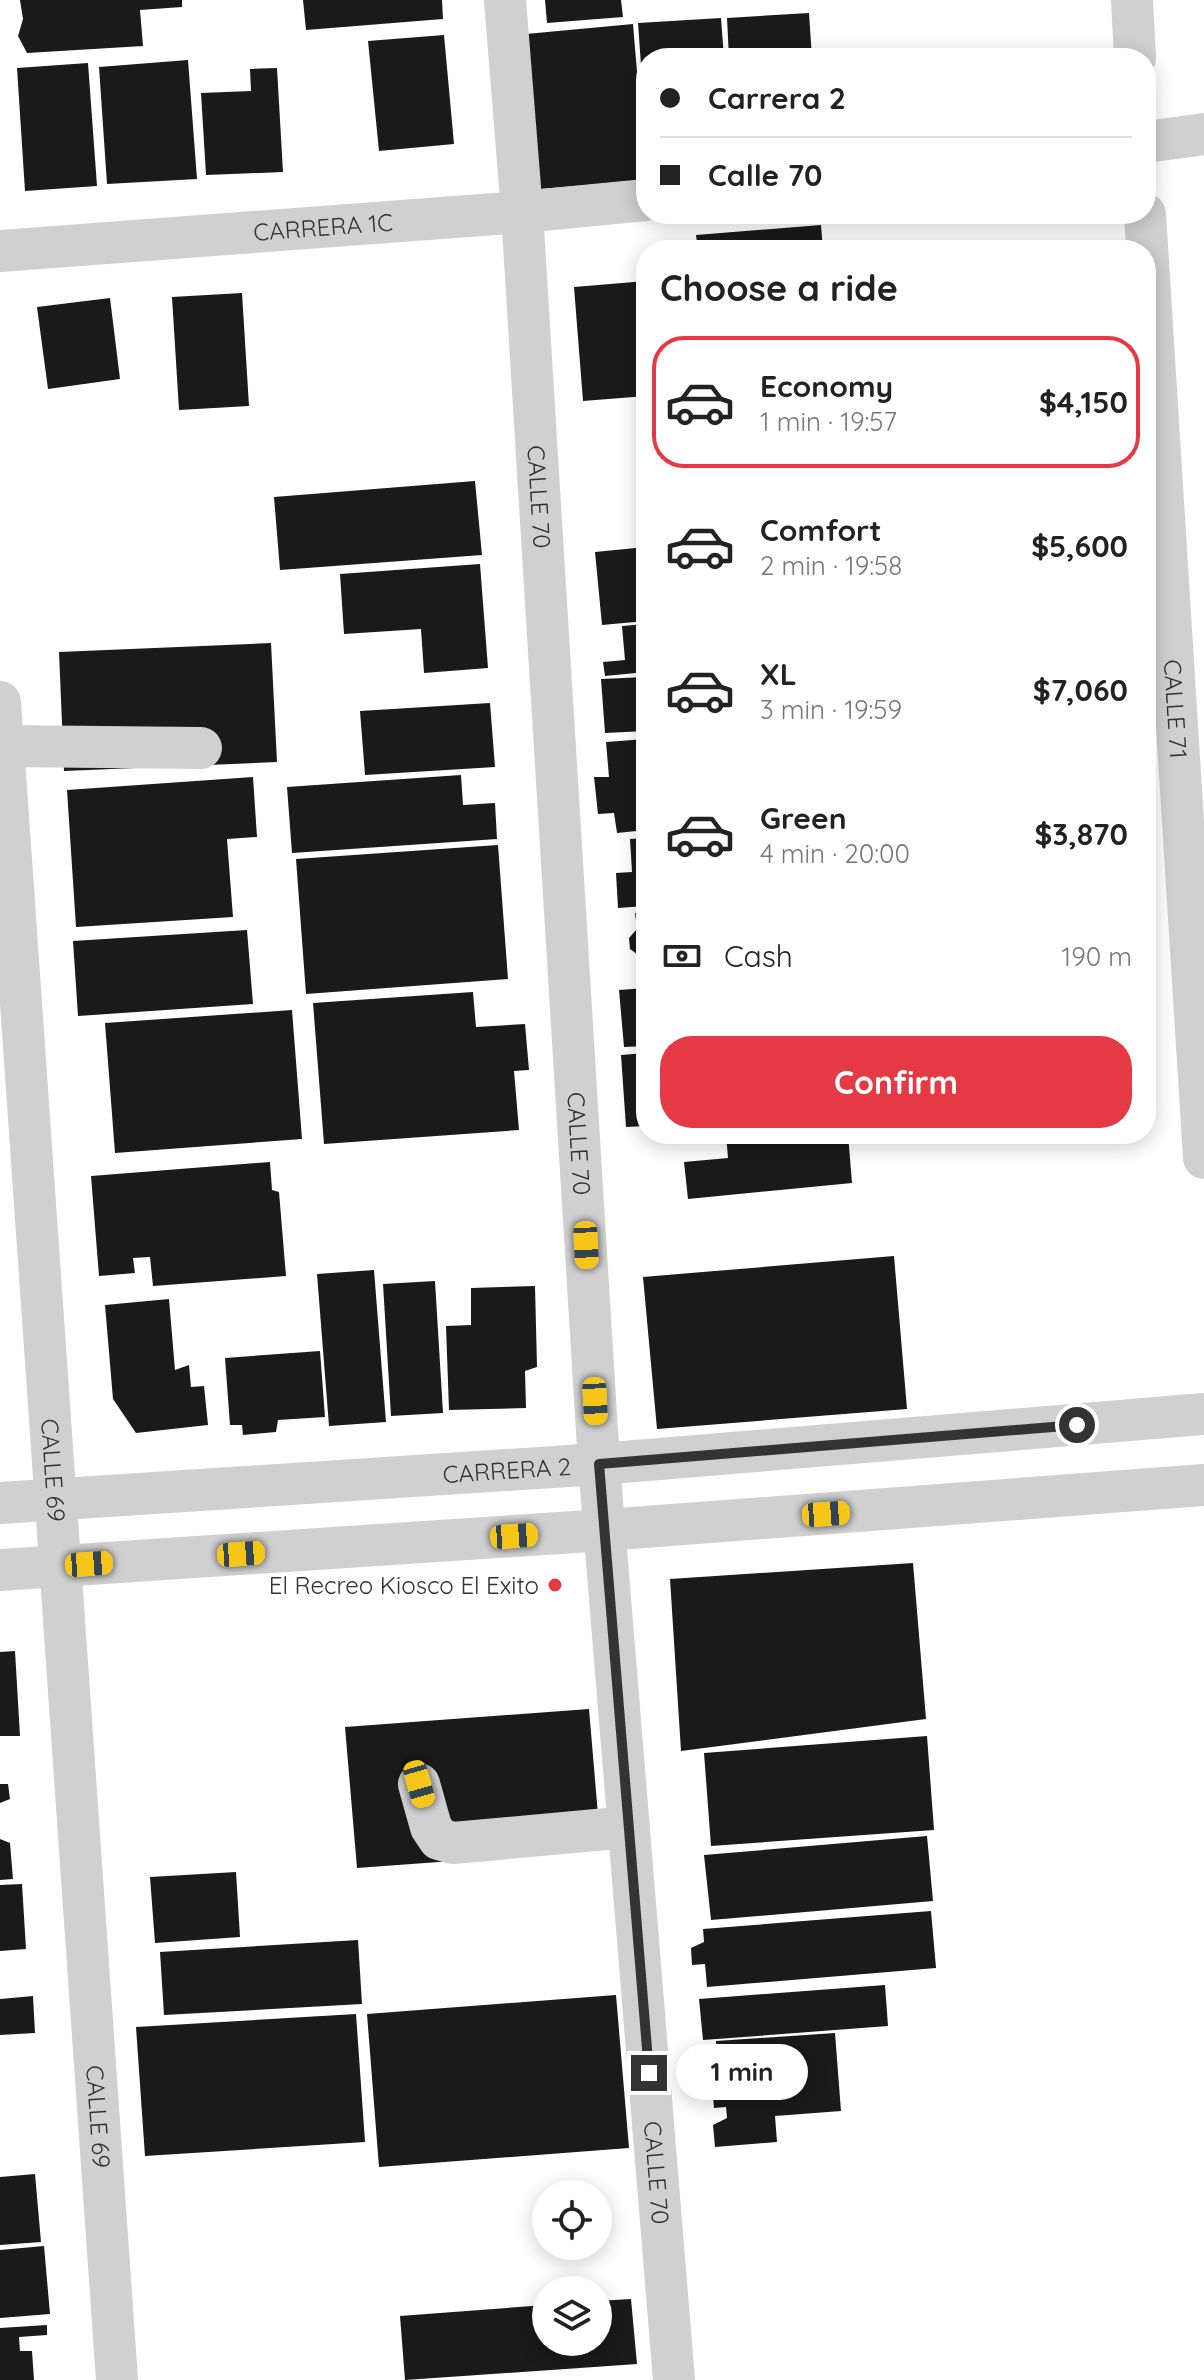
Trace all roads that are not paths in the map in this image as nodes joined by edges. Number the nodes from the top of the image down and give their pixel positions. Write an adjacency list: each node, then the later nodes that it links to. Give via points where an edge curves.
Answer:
1 (505, 0): 7 (street, CALLE 70)
2 (1132, 0): 3 (street)
3 (1134, 48)
4 (1204, 134): 5 (street)
5 (1156, 141)
6 (636, 201): 7 (street, CARRERA 1C)
7 (522, 212): 8 (street, CARRERA 1C); 15 (street, CALLE 70)
8 (0, 251)
9 (1156, 390): 13 (street, CALLE 71)
10 (0, 702): 11 (street, CALLE 69)
11 (3, 746): 12 (street); 17 (street, CALLE 69)
12 (201, 748)
13 (1204, 1158)
14 (1204, 1414): 15 (street, CARRERA 2)
15 (599, 1464): 17 (street, CARRERA 2); 19 (street, CALLE 70)
16 (1204, 1485): 19 (street)
17 (54, 1500): 18 (street, CARRERA 2); 20 (street, CALLE 69)
18 (0, 1503)
19 (605, 1530): 20 (street); 23 (street, CALLE 70)
20 (59, 1566): 21 (street); 24 (street, CALLE 69)
21 (0, 1570)
22 (419, 1784): 23 (street, via 431,1827 439,1839 453,1843)
23 (629, 1827): 25 (street, CALLE 70)
24 (117, 2380)
25 (674, 2380)

